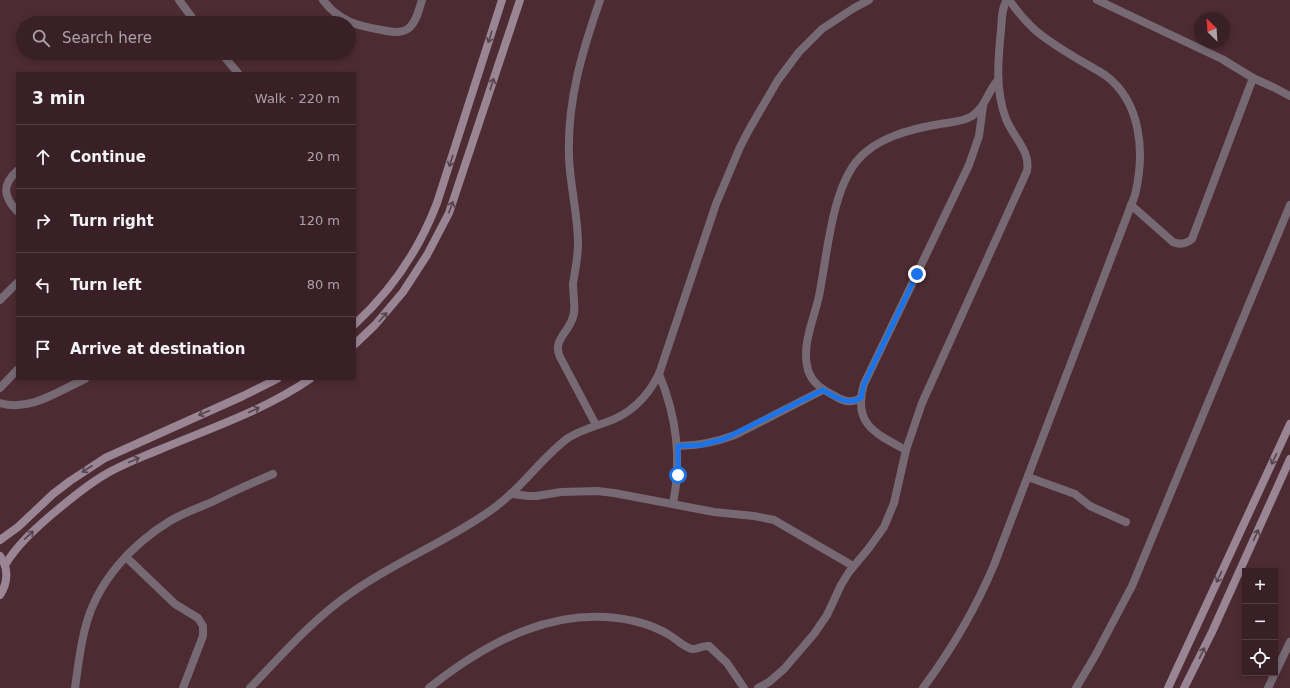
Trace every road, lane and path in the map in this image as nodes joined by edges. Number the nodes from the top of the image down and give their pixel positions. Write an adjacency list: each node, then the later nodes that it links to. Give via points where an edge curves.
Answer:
1 (179, 0): 10 (street)
2 (323, 0): 11 (street)
3 (422, 0): 12 (street, via 412,25 404,31 394,32)
4 (502, 0): 25 (street, one-way to 25, via 431,219 395,281)
5 (520, 0): 26 (street, one-way to 5, via 403,292 427,255 449,213)
6 (600, 0): 37 (street, via 577,73 571,114 569,155 578,245 573,283 574,315 557,349)
7 (869, 0): 28 (street, via 822,29 799,52 778,80 750,128 716,204)
8 (1008, 0): 16 (street, via 1003,7); 20 (street, via 1035,30 1112,81 1128,100 1137,131 1140,154 1139,176)
9 (1097, 0): 15 (street, via 1222,59)
10 (191, 16)
11 (340, 16)
12 (356, 24)
13 (227, 60): 14 (street)
14 (237, 72)
15 (1253, 78): 17 (street); 20 (street, via 1192,238 1185,244 1176,244)
16 (998, 80): 18 (street); 39 (street, via 1006,118 1027,155 1027,172 922,403)
17 (1290, 96)
18 (983, 105): 33 (street, via 966,119 915,129 882,141 863,155 851,169 834,216 807,346 808,370); 34 (street, via 979,136 969,165 864,384)
19 (16, 172): 22 (street, via 8,182 6,193)
20 (1131, 205): 42 (street)
21 (1290, 205): 60 (street, via 1132,586)
22 (16, 210)
23 (16, 284): 24 (street)
24 (0, 300)
25 (356, 323)
26 (356, 343)
27 (16, 371): 32 (street)
28 (659, 374): 37 (street, via 648,393 633,408 614,419); 38 (street, via 670,402)
29 (83, 380): 35 (street, via 32,403 17,406)
30 (275, 380): 46 (street, one-way to 46, via 105,458 70,481)
31 (308, 380): 49 (street, one-way to 31, via 14,550 28,536 76,494 106,474 258,408)
32 (0, 388)
33 (823, 390): 34 (street, via 845,401); 38 (street, via 724,439 701,445)
34 (861, 398): 39 (street, via 864,418 872,430)
35 (0, 403)
36 (1290, 424): 61 (street, one-way to 61)
37 (596, 425): 43 (street, via 578,432 562,443)
38 (678, 446): 44 (street, via 678,475)
39 (906, 450): 50 (street, via 889,515 877,538)
40 (1290, 459): 62 (street, one-way to 40)
41 (273, 474): 48 (street, via 172,520 147,537)
42 (1028, 477): 45 (street, via 1071,492 1090,506); 59 (street, via 983,592 955,642)
43 (513, 494): 44 (street, via 536,496 579,490 597,491); 55 (street, via 480,518 343,598 314,623)
44 (673, 504): 50 (street, via 774,520)
45 (1126, 522)
46 (0, 540)
47 (0, 556): 49 (street)
48 (126, 557): 53 (street, via 107,580 92,608 80,648); 54 (street, via 175,604 198,618 203,626 203,636)
49 (5, 565): 51 (street, via 5,587)
50 (854, 566): 58 (street, via 814,634 784,669)
51 (0, 595)
52 (1290, 642): 63 (street)
53 (76, 688)
54 (183, 688)
55 (250, 688)
56 (430, 688): 57 (street, via 458,666 521,632 550,622 585,617 635,621 670,635 689,648 709,646 727,663)
57 (744, 688)
58 (758, 688)
59 (923, 688)
60 (1076, 688)
61 (1168, 688)
62 (1184, 688)
63 (1268, 688)

